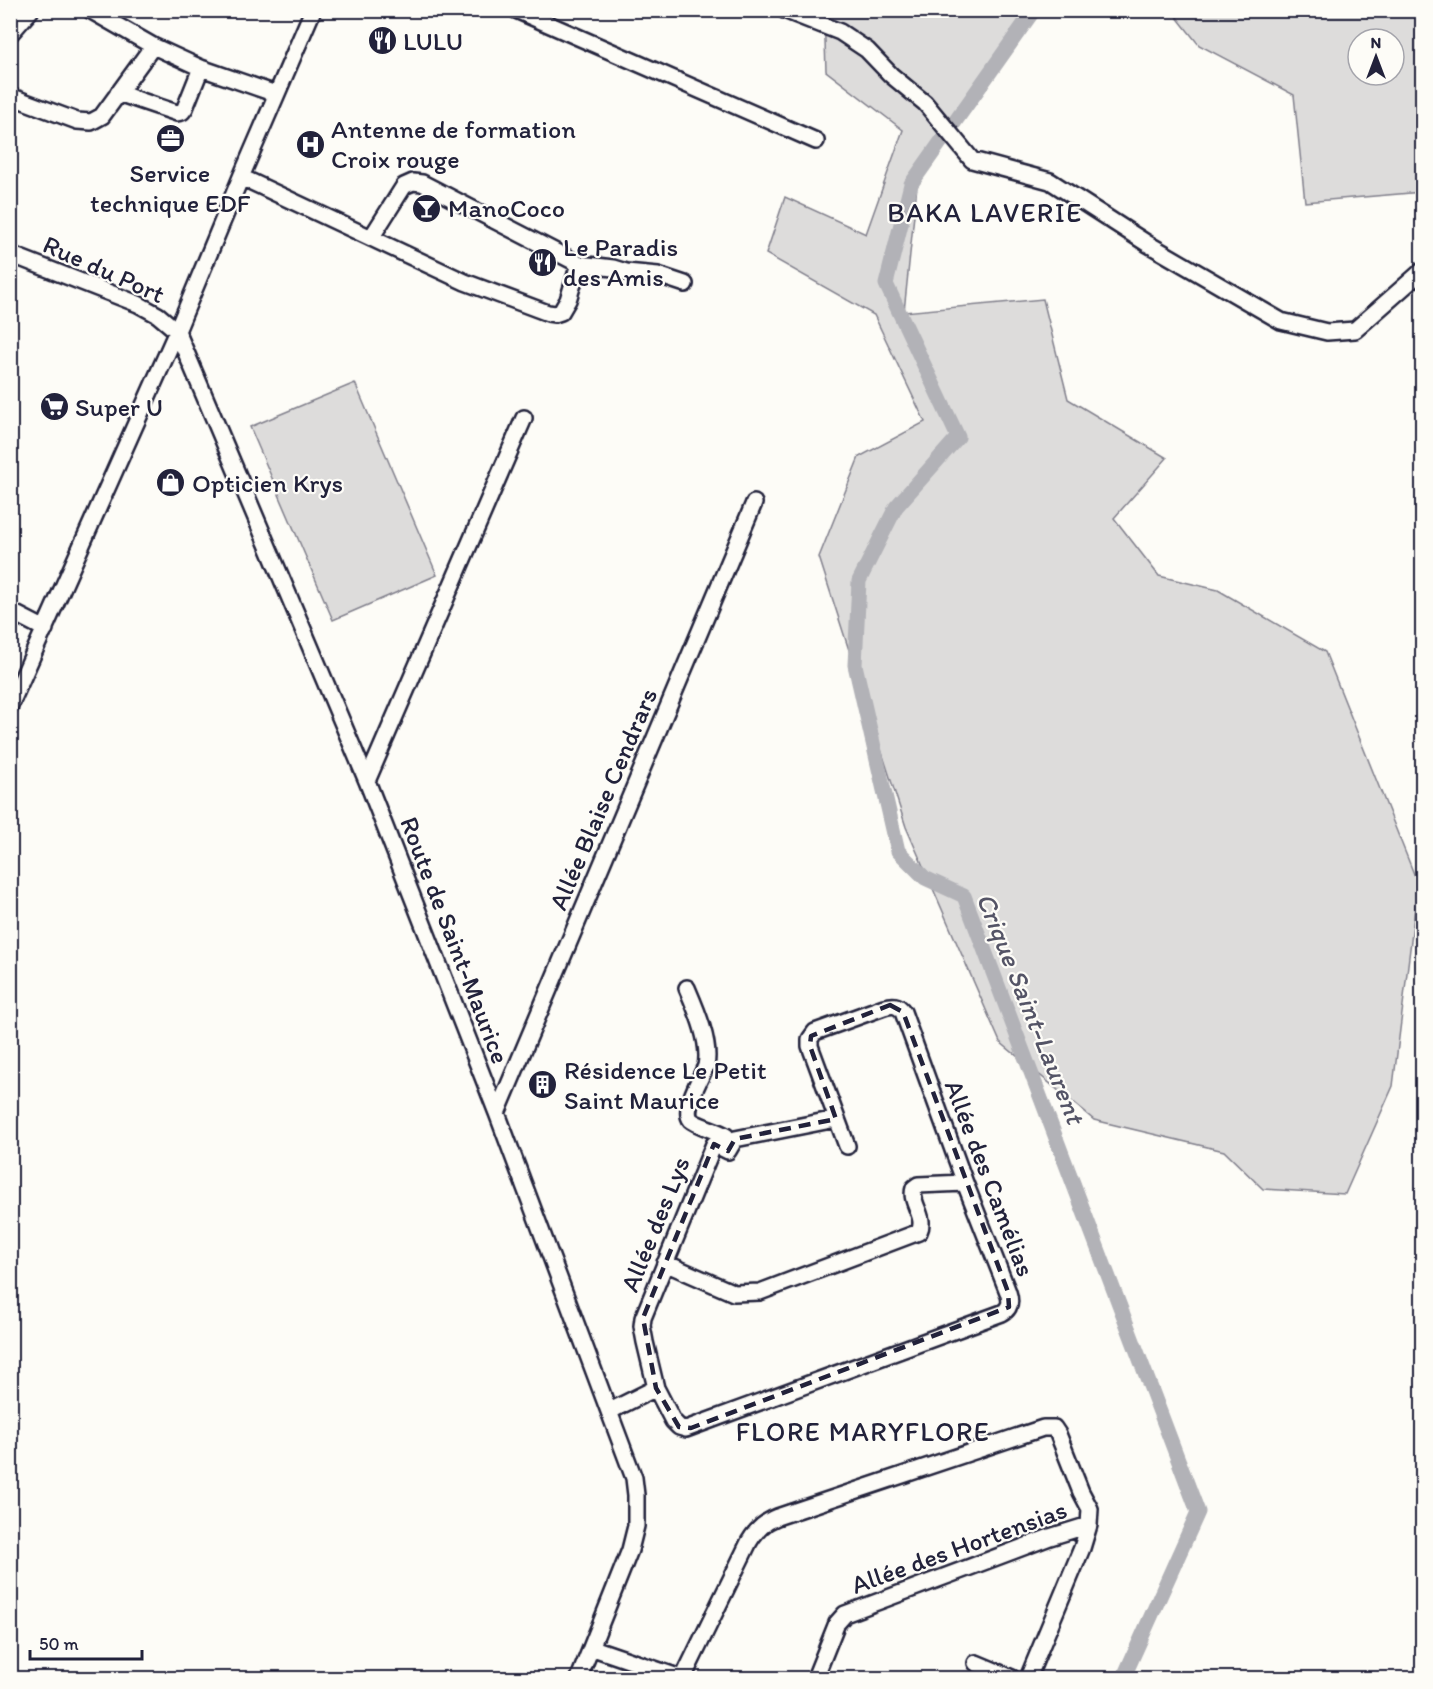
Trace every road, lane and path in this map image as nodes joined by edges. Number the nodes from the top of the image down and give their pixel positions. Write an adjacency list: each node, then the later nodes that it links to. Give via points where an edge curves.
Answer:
1 (31, 10): 6 (street)
2 (90, 10): 7 (street)
3 (313, 10): 10 (street)
4 (516, 10): 12 (street)
5 (784, 10): 17 (street, via 840,32 867,50 925,103 972,160 1050,181 1148,244 1281,321 1327,332 1355,330)
6 (10, 34)
7 (153, 46): 8 (street); 9 (street)
8 (201, 68): 9 (street, via 182,112); 10 (street)
9 (118, 93): 11 (street, via 100,119 86,122)
10 (276, 94): 13 (street)
11 (10, 96)
12 (816, 141)
13 (241, 177): 14 (street); 19 (street)
14 (371, 238): 16 (street, via 404,186 422,183); 16 (street, via 465,282 555,314 561,312 568,300)
15 (10, 254): 19 (street, Rue du Port, via 138,304)
16 (579, 264): 18 (street, via 658,275)
17 (1422, 271)
18 (685, 284)
19 (177, 331): 23 (street); 25 (street, Route de Saint-Maurice)
20 (524, 418): 25 (street)
21 (753, 503): 27 (street, Allée Blaise Cendrars)
22 (10, 611): 23 (street)
23 (45, 629): 24 (street)
24 (10, 706)
25 (367, 782): 27 (street, Route de Saint-Maurice)
26 (687, 988): 30 (street, Allée des Lys, via 708,1059 689,1104 689,1115 692,1121 726,1136)
27 (497, 1113): 34 (street, Route de Saint-Maurice)
28 (836, 1119): 29 (street); 30 (street, via 735,1139); 31 (street, Allée des Camélias, via 810,1046 811,1036 884,1007 897,1006 903,1012)
29 (847, 1146)
30 (728, 1151): 32 (street, Allée des Lys, via 714,1144)
31 (965, 1183): 32 (street, via 914,1188 912,1196 922,1224 919,1232 760,1292 734,1293); 33 (street, Allée des Camélias, via 1010,1296 1007,1310 691,1428 676,1425)
32 (665, 1263): 33 (street, Allée des Lys, via 642,1326)
33 (656, 1388): 34 (street)
34 (610, 1411): 36 (street, Route de Saint-Maurice, via 634,1478 636,1526)
35 (1089, 1525): 39 (street, via 1090,1509 1058,1434 1050,1427 777,1517 759,1527 748,1542); 40 (street, Allée des Hortensias, via 844,1614); 42 (street)
36 (593, 1648): 38 (street, Route de Saint-Maurice); 39 (street)
37 (976, 1663): 41 (street)
38 (579, 1678)
39 (682, 1678)
40 (815, 1678)
41 (1012, 1678)
42 (1028, 1678)

